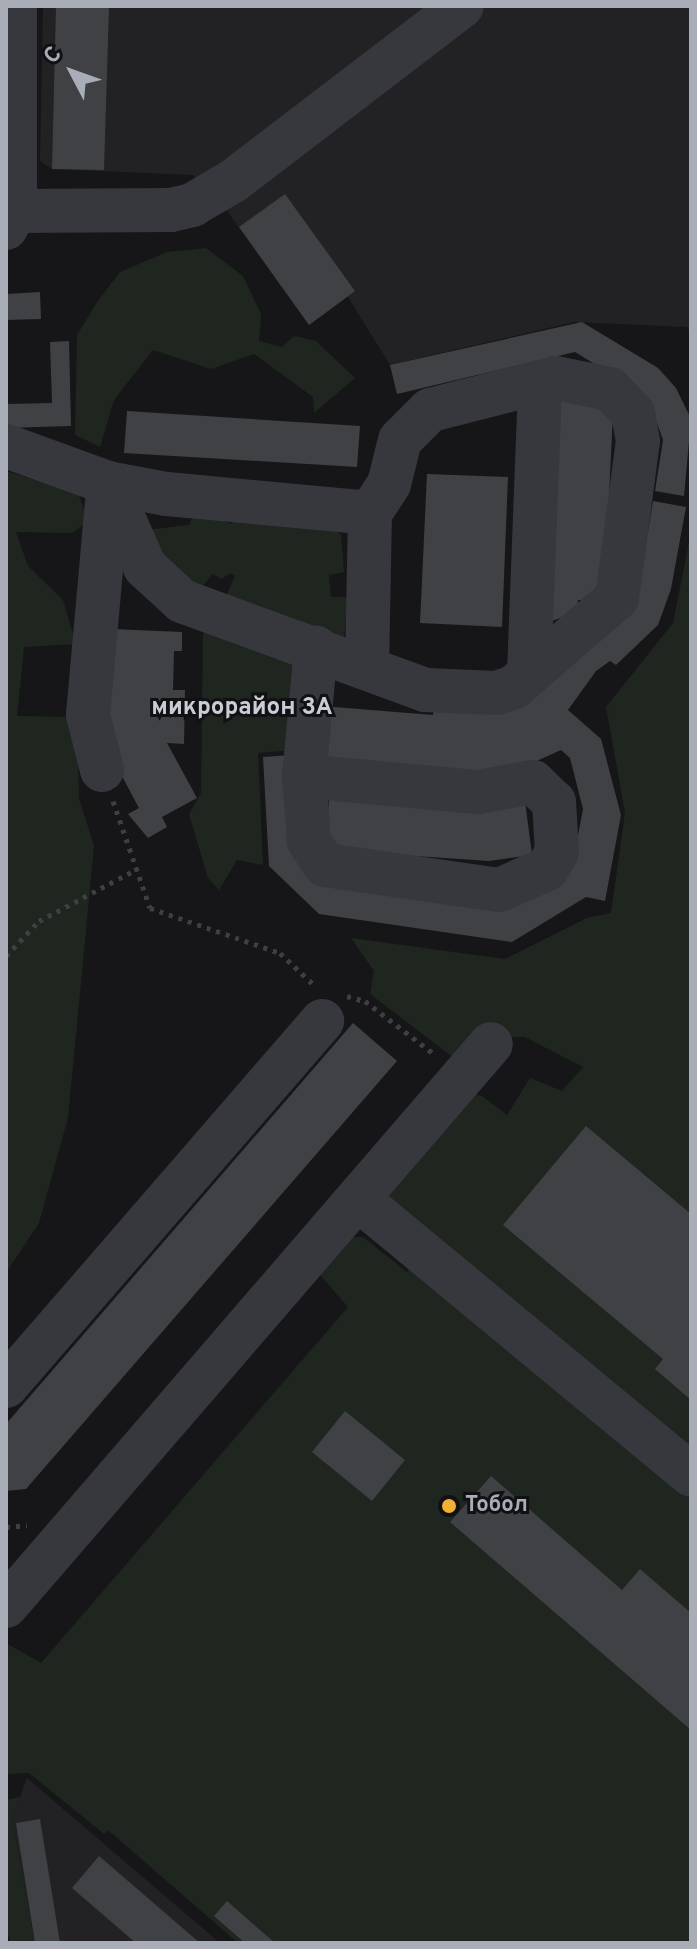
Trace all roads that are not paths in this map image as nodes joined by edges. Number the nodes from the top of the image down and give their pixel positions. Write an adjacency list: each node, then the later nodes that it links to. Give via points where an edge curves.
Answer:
1 (15, 6): 3 (street)
2 (462, 6): 3 (street, via 233,181 192,205)
3 (11, 219)
4 (540, 382): 7 (street, via 421,417 400,440 389,484); 10 (street); 10 (street, via 587,380 610,389 633,413 638,441 617,598)
5 (6, 446): 6 (street)
6 (108, 483): 7 (street); 8 (street, via 159,585 182,601); 11 (street, via 88,715)
7 (370, 513): 9 (street)
8 (316, 648): 9 (street); 12 (street)
9 (367, 667): 10 (street, via 425,690 450,693 496,693)
10 (529, 673)
11 (102, 770)
12 (304, 776): 12 (street, via 315,857 341,871 499,890 547,869 557,852 554,802 533,782 478,792)
13 (328, 1001): 16 (street)
14 (491, 1044): 15 (street)
15 (358, 1199): 17 (street); 18 (street)
16 (6, 1385)
17 (691, 1474)
18 (6, 1606)

